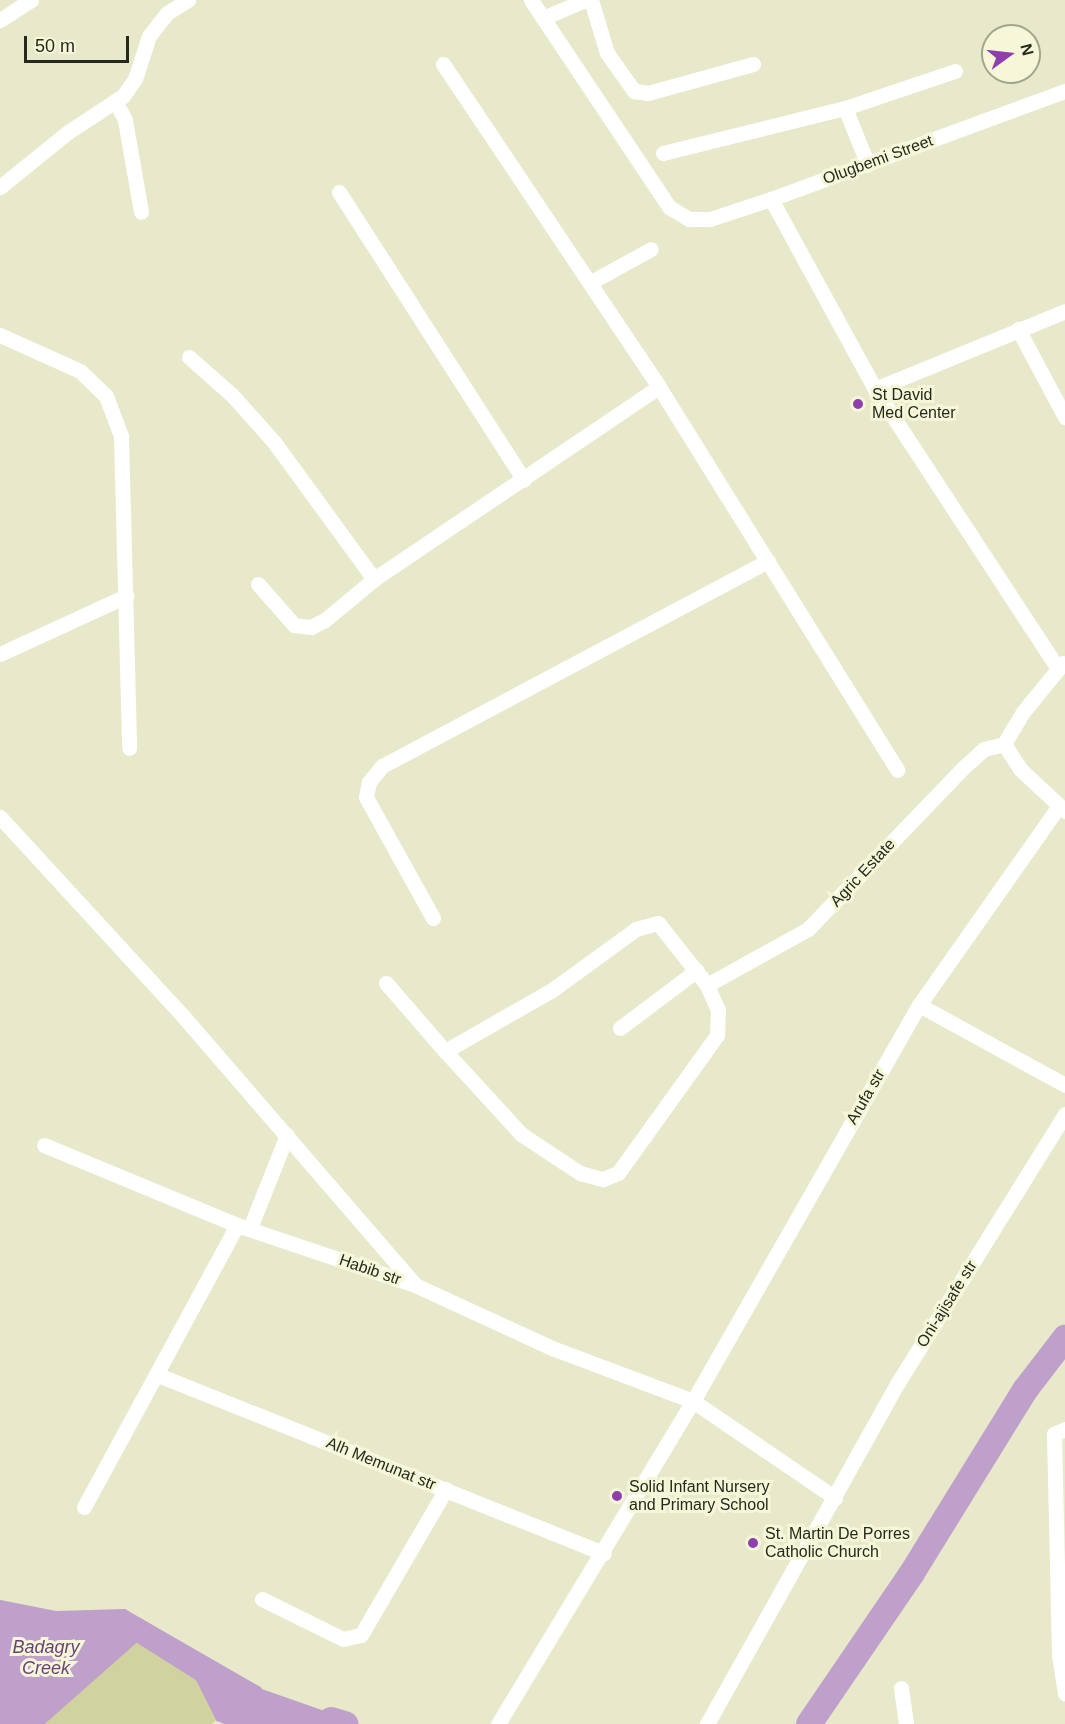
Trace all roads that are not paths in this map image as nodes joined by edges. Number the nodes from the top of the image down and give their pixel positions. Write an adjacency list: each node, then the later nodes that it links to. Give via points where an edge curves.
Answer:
1 (31, 0): 7 (street)
2 (188, 0): 12 (street, via 167,13 149,36 135,79)
3 (531, 0): 6 (street)
4 (585, 0): 6 (street)
5 (591, 0): 9 (street, via 607,53 634,91 648,93)
6 (543, 18): 18 (street, Olugbemi Street, via 669,207 689,219 710,219)
7 (0, 20)
8 (443, 64): 21 (street)
9 (753, 64)
10 (955, 71): 13 (street)
11 (1065, 91): 15 (street, Olugbemi Street)
12 (115, 101): 16 (street); 19 (street, via 125,120)
13 (845, 108): 14 (street); 15 (street)
14 (663, 153)
15 (868, 165): 18 (street, Olugbemi Street)
16 (0, 187)
17 (339, 192): 29 (street)
18 (771, 199): 27 (street)
19 (141, 212)
20 (651, 249): 21 (street)
21 (591, 282): 26 (street)
22 (1065, 311): 23 (street)
23 (1018, 329): 27 (street); 28 (street)
24 (0, 335): 33 (street, via 80,371 106,396 121,436)
25 (189, 357): 31 (street, via 232,395 274,442)
26 (659, 387): 29 (street); 30 (street)
27 (875, 389): 35 (street)
28 (1065, 417)
29 (524, 480): 31 (street)
30 (768, 561): 38 (street); 41 (street, via 382,766 369,782 366,797)
31 (374, 579): 32 (street, via 310,627 294,625)
32 (258, 584)
33 (126, 596): 34 (street); 37 (street)
34 (0, 654)
35 (1062, 665): 36 (street)
36 (1004, 744): 39 (street, via 1020,769); 44 (street, Agric Estate, via 984,749 964,767 808,929)
37 (129, 748)
38 (897, 770)
39 (1062, 809): 45 (street, Arufa str)
40 (0, 817): 50 (street)
41 (433, 918)
42 (697, 970): 44 (street); 46 (street); 47 (street, via 658,923 636,929 552,990)
43 (386, 982): 47 (street)
44 (707, 985): 47 (street, via 718,1010 717,1035 618,1173 603,1179 580,1173 521,1134)
45 (919, 1005): 48 (street); 55 (street, Arufa str)
46 (620, 1028)
47 (445, 1051)
48 (1065, 1085)
49 (1065, 1114): 58 (street, Oni-ajisafe str, via 897,1384)
50 (287, 1134): 52 (street); 53 (street)
51 (44, 1145): 52 (street, Habib str)
52 (243, 1227): 53 (street, Habib str); 54 (street)
53 (415, 1285): 55 (street, Habib str, via 552,1348)
54 (158, 1375): 57 (street, Alh Memunat str); 59 (street)
55 (693, 1401): 58 (street); 60 (street)
56 (1065, 1429): 63 (street, via 1054,1434 1059,1655)
57 (446, 1489): 60 (street, Alh Memunat str); 61 (street, via 361,1635 343,1639)
58 (835, 1498): 65 (street, Oni-ajisafe str)
59 (84, 1507)
60 (604, 1553): 64 (street)
61 (262, 1599)
62 (901, 1688): 66 (street)
63 (1065, 1694)
64 (498, 1724)
65 (706, 1724)
66 (906, 1724)

